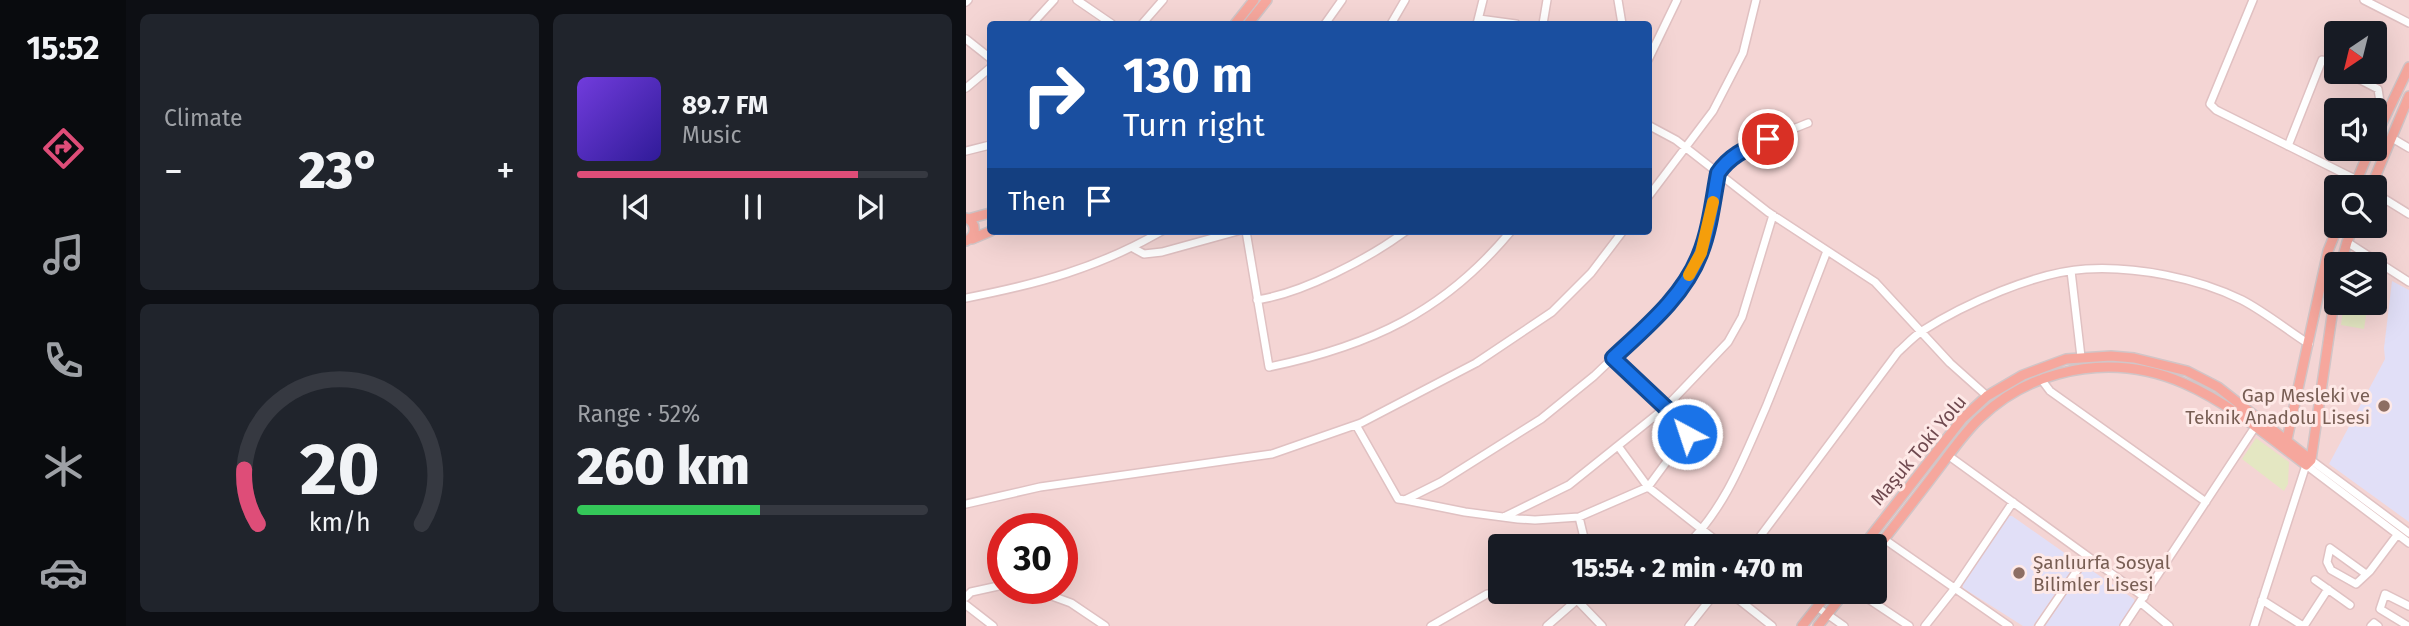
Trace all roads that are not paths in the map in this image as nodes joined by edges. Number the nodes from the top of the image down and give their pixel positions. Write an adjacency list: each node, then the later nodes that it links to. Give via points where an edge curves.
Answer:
1 (1054, 0): 15 (street)
2 (1077, 0): 16 (street)
3 (1163, 0): 17 (street)
4 (1254, 0): 18 (main road)
5 (1267, 0): 19 (main road)
6 (1342, 0): 20 (street)
7 (1483, 0): 22 (street)
8 (1547, 0): 23 (street)
9 (1618, 0): 24 (street)
10 (1677, 0): 27 (street)
11 (1756, 0): 42 (street, via 1743,53 1713,111)
12 (2253, 0): 41 (street, via 2210,104)
13 (2364, 0): 25 (street)
14 (1401, 2): 21 (street)
15 (1035, 21)
16 (1108, 21)
17 (1145, 21)
18 (1237, 21)
19 (1250, 21)
20 (1327, 21)
21 (1392, 21)
22 (1478, 21)
23 (1544, 21)
24 (1622, 21)
25 (2409, 23)
26 (966, 39): 28 (street)
27 (1652, 53)
28 (987, 56)
29 (2324, 61): 41 (street)
30 (2409, 66): 36 (main road)
31 (987, 70): 33 (street)
32 (2368, 84): 35 (street, via 2378,89)
33 (966, 88)
34 (2409, 96): 39 (main road)
35 (2379, 98)
36 (2387, 112)
37 (1808, 123): 45 (street, via 1733,156)
38 (1652, 127): 42 (street)
39 (2392, 138): 43 (street); 47 (main road)
40 (987, 146): 44 (street)
41 (2288, 146): 46 (street)
42 (1686, 148): 45 (street); 48 (street)
43 (2409, 148)
44 (966, 151)
45 (1718, 173): 52 (street); 76 (street, via 1701,253 1692,271 1662,311)
46 (2340, 175)
47 (2376, 175)
48 (1652, 192)
49 (2387, 201): 51 (street)
50 (987, 214): 53 (main road)
51 (2409, 214)
52 (1773, 215): 66 (street); 79 (street, via 1737,328)
53 (967, 218): 63 (main road, via 975,230)
54 (987, 233): 63 (main road)
55 (1155, 235): 65 (street)
56 (1224, 235): 65 (street, via 1162,252 1144,254)
57 (1247, 235): 71 (street)
58 (1399, 235): 71 (street, via 1327,276)
59 (1507, 235): 71 (street, via 1465,281 1437,302 1373,337 1315,358 1269,367)
60 (1620, 235): 81 (street, via 1552,312 1476,363)
61 (2333, 238): 74 (main road)
62 (2349, 238): 64 (main road)
63 (968, 240)
64 (2347, 242): 67 (main road); 69 (street)
65 (1133, 248): 70 (street, via 1029,286)
66 (1827, 251): 73 (street, via 1875,282); 93 (street, via 1729,491)
67 (2344, 252)
68 (2071, 271): 73 (street, via 1985,298); 74 (street, via 2128,270 2194,281 2242,300); 75 (street)
69 (2409, 282)
70 (966, 298)
71 (1258, 300)
72 (2332, 315): 85 (main road)
73 (1921, 332): 78 (street); 98 (street, via 1885,367)
74 (2309, 344): 82 (main road)
75 (2081, 357): 78 (main road, Maşuk Toki Yolu, via 2023,375); 80 (main road, Maşuk Toki Yolu, via 2134,358 2187,370 2218,387)
76 (1613, 358): 79 (street); 87 (street, via 1541,419)
77 (2041, 379): 80 (main road, via 2076,369 2142,369 2202,391); 84 (main road, via 1993,407); 89 (street, via 2050,391)
78 (1987, 396): 99 (main road, Maşuk Toki Yolu, via 1962,419)
79 (1665, 408): 83 (street); 86 (street, via 1687,434)
80 (2257, 424): 82 (main road, Maşuk Toki Yolu); 89 (street)
81 (1356, 425): 87 (street, via 1390,488 1398,499); 90 (street, via 1272,454 1040,486)
82 (2286, 444): 85 (main road, Maşuk Toki Yolu)
83 (1618, 446): 86 (street); 91 (street, via 1569,485)
84 (1949, 456): 88 (street); 100 (main road)
85 (2309, 462): 94 (street, Maşuk Toki Yolu); 101 (street, Maşuk Toki Yolu); 113 (street)
86 (1648, 488): 92 (street); 93 (street)
87 (1405, 500): 91 (street)
88 (2013, 502): 104 (street); 107 (street)
89 (2206, 502): 112 (street)
90 (966, 504)
91 (1505, 517): 92 (street)
92 (1579, 517): 95 (street)
93 (1702, 530): 96 (street); 97 (street)
94 (2409, 533)
95 (1583, 534)
96 (1698, 534)
97 (1707, 534)
98 (1762, 534)
99 (1872, 534)
100 (1887, 535)
101 (2397, 535): 103 (street, Maşuk Toki Yolu); 105 (street)
102 (1887, 541): 107 (street)
103 (2409, 543)
104 (2087, 556): 112 (street); 140 (street)
105 (2366, 574): 105 (street, via 2356,584 2331,570 2326,562 2330,548)
106 (2315, 580): 109 (street)
107 (1955, 587): 138 (street); 139 (street)
108 (987, 588): 111 (street)
109 (2328, 589): 123 (street); 144 (street)
110 (1488, 594): 129 (street)
111 (966, 597)
112 (2142, 599): 141 (street); 142 (street)
113 (2262, 600): 143 (street); 144 (street)
114 (1072, 604): 128 (street)
115 (1572, 604): 130 (street)
116 (1581, 604): 131 (street)
117 (1706, 604): 132 (street)
118 (1744, 604): 133 (street)
119 (1819, 604): 125 (main road)
120 (1835, 604): 126 (main road)
121 (1876, 604): 137 (street)
122 (966, 605): 127 (street)
123 (2350, 605)
124 (2409, 606): 147 (street, via 2385,594 2380,609)
125 (1817, 607): 126 (street); 134 (main road)
126 (1827, 614): 135 (main road); 136 (street)
127 (993, 626)
128 (1105, 626)
129 (1432, 626)
130 (1547, 626)
131 (1602, 626)
132 (1689, 626)
133 (1772, 626)
134 (1802, 626)
135 (1818, 626)
136 (1844, 626)
137 (1909, 626)
138 (1925, 626)
139 (2009, 626)
140 (2039, 626)
141 (2124, 626)
142 (2169, 626)
143 (2254, 626)
144 (2303, 626)
145 (2371, 626): 146 (street)
146 (2378, 626)
147 (2408, 626)

